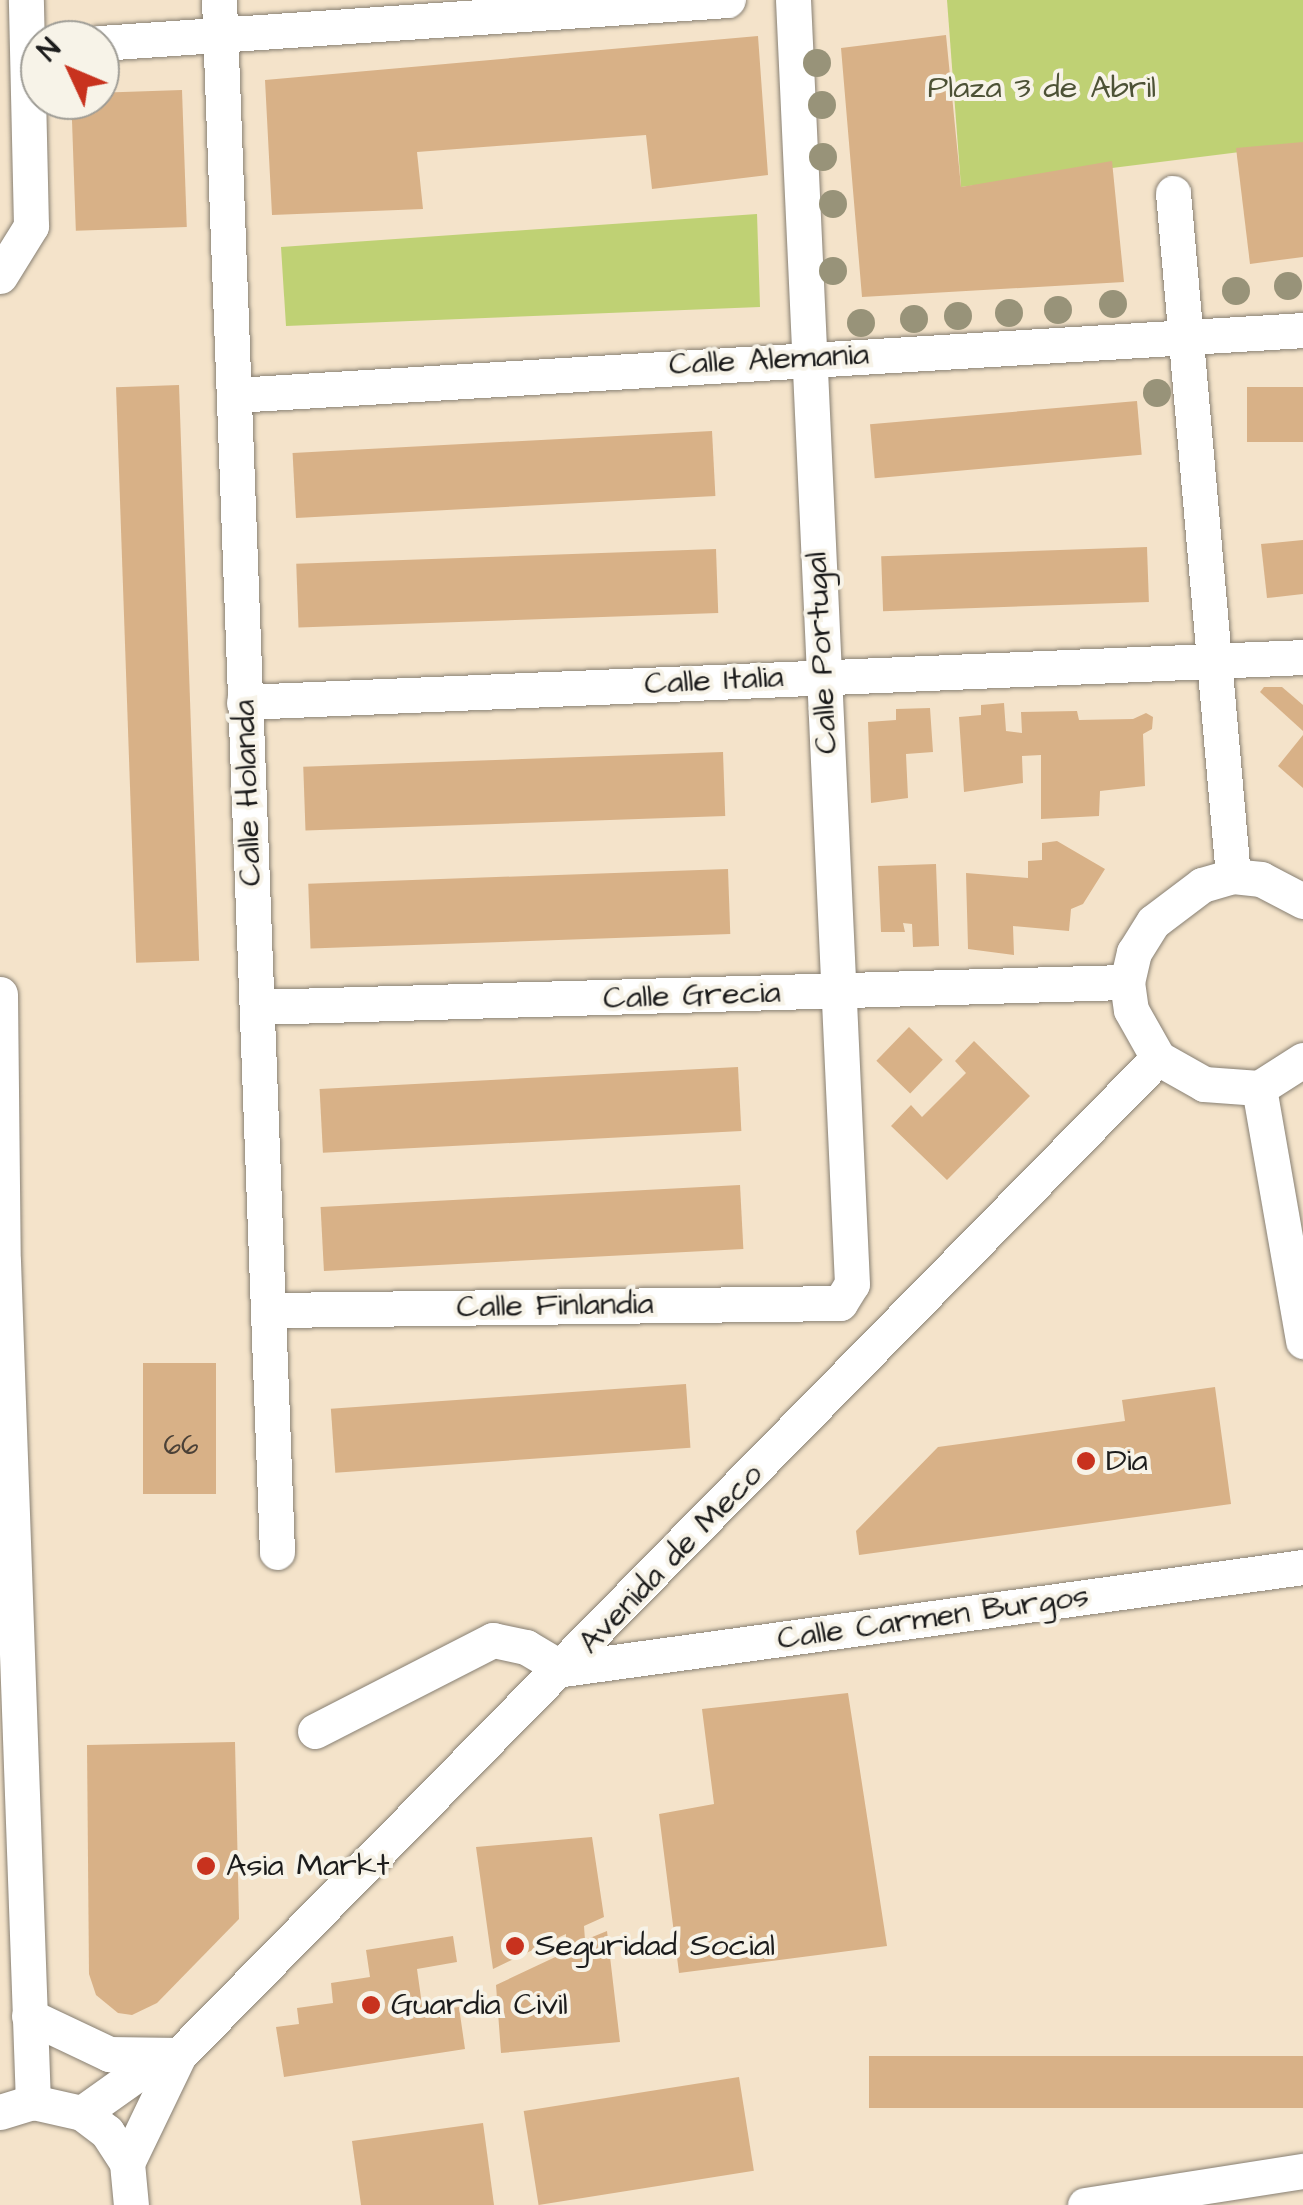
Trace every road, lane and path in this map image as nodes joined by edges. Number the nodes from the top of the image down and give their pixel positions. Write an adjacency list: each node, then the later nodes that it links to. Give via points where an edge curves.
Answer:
1 (728, 0): 3 (street)
2 (793, 0): 10 (street, Calle Portugal)
3 (220, 17): 4 (street); 11 (street, Calle Holanda)
4 (120, 39)
5 (34, 120): 7 (street, via 31,226)
6 (1172, 194): 9 (street)
7 (0, 276)
8 (1303, 330): 9 (street, Calle Alemania)
9 (1186, 341): 10 (street, Calle Alemania); 13 (street)
10 (809, 357): 11 (street, Calle Alemania); 14 (street, Calle Portugal)
11 (234, 395): 15 (street, Calle Holanda)
12 (1303, 656): 13 (street, Calle Italia)
13 (1219, 661): 14 (street, Calle Italia); 16 (street)
14 (824, 676): 15 (street, Calle Italia); 19 (street, Calle Portugal)
15 (244, 702): 21 (street, Calle Holanda)
16 (1233, 876): 17 (street, via 1287,888); 18 (street, via 1174,901 1134,952)
17 (1303, 901)
18 (1126, 982): 19 (street, Calle Grecia); 22 (street, via 1132,1010)
19 (837, 991): 21 (street, Calle Grecia); 26 (street, Calle Portugal, via 852,1284)
20 (0, 994): 25 (street)
21 (257, 1008): 27 (street, Calle Holanda)
22 (1158, 1058): 24 (street, via 1204,1084); 31 (street, Avenida de Meco)
23 (1303, 1060): 24 (street)
24 (1258, 1088): 28 (street)
25 (1, 1262): 33 (street)
26 (840, 1303): 27 (street, Calle Finlandia)
27 (271, 1310): 29 (street, Calle Holanda)
28 (1303, 1341)
29 (276, 1552)
30 (1303, 1566): 31 (street, Calle Carmen Burgos)
31 (563, 1669): 32 (street, via 526,1647 493,1640); 34 (street, Avenida de Meco)
32 (315, 1731)
33 (29, 2016): 34 (street, via 110,2054); 35 (street)
34 (169, 2057): 36 (street, Avenida de Meco); 37 (street, Avenida de Meco)
35 (16, 2107): 36 (street)
36 (82, 2113): 37 (street, via 107,2132)
37 (127, 2163): 39 (street)
38 (1303, 2172): 40 (street)
39 (131, 2205)
40 (1085, 2205)

